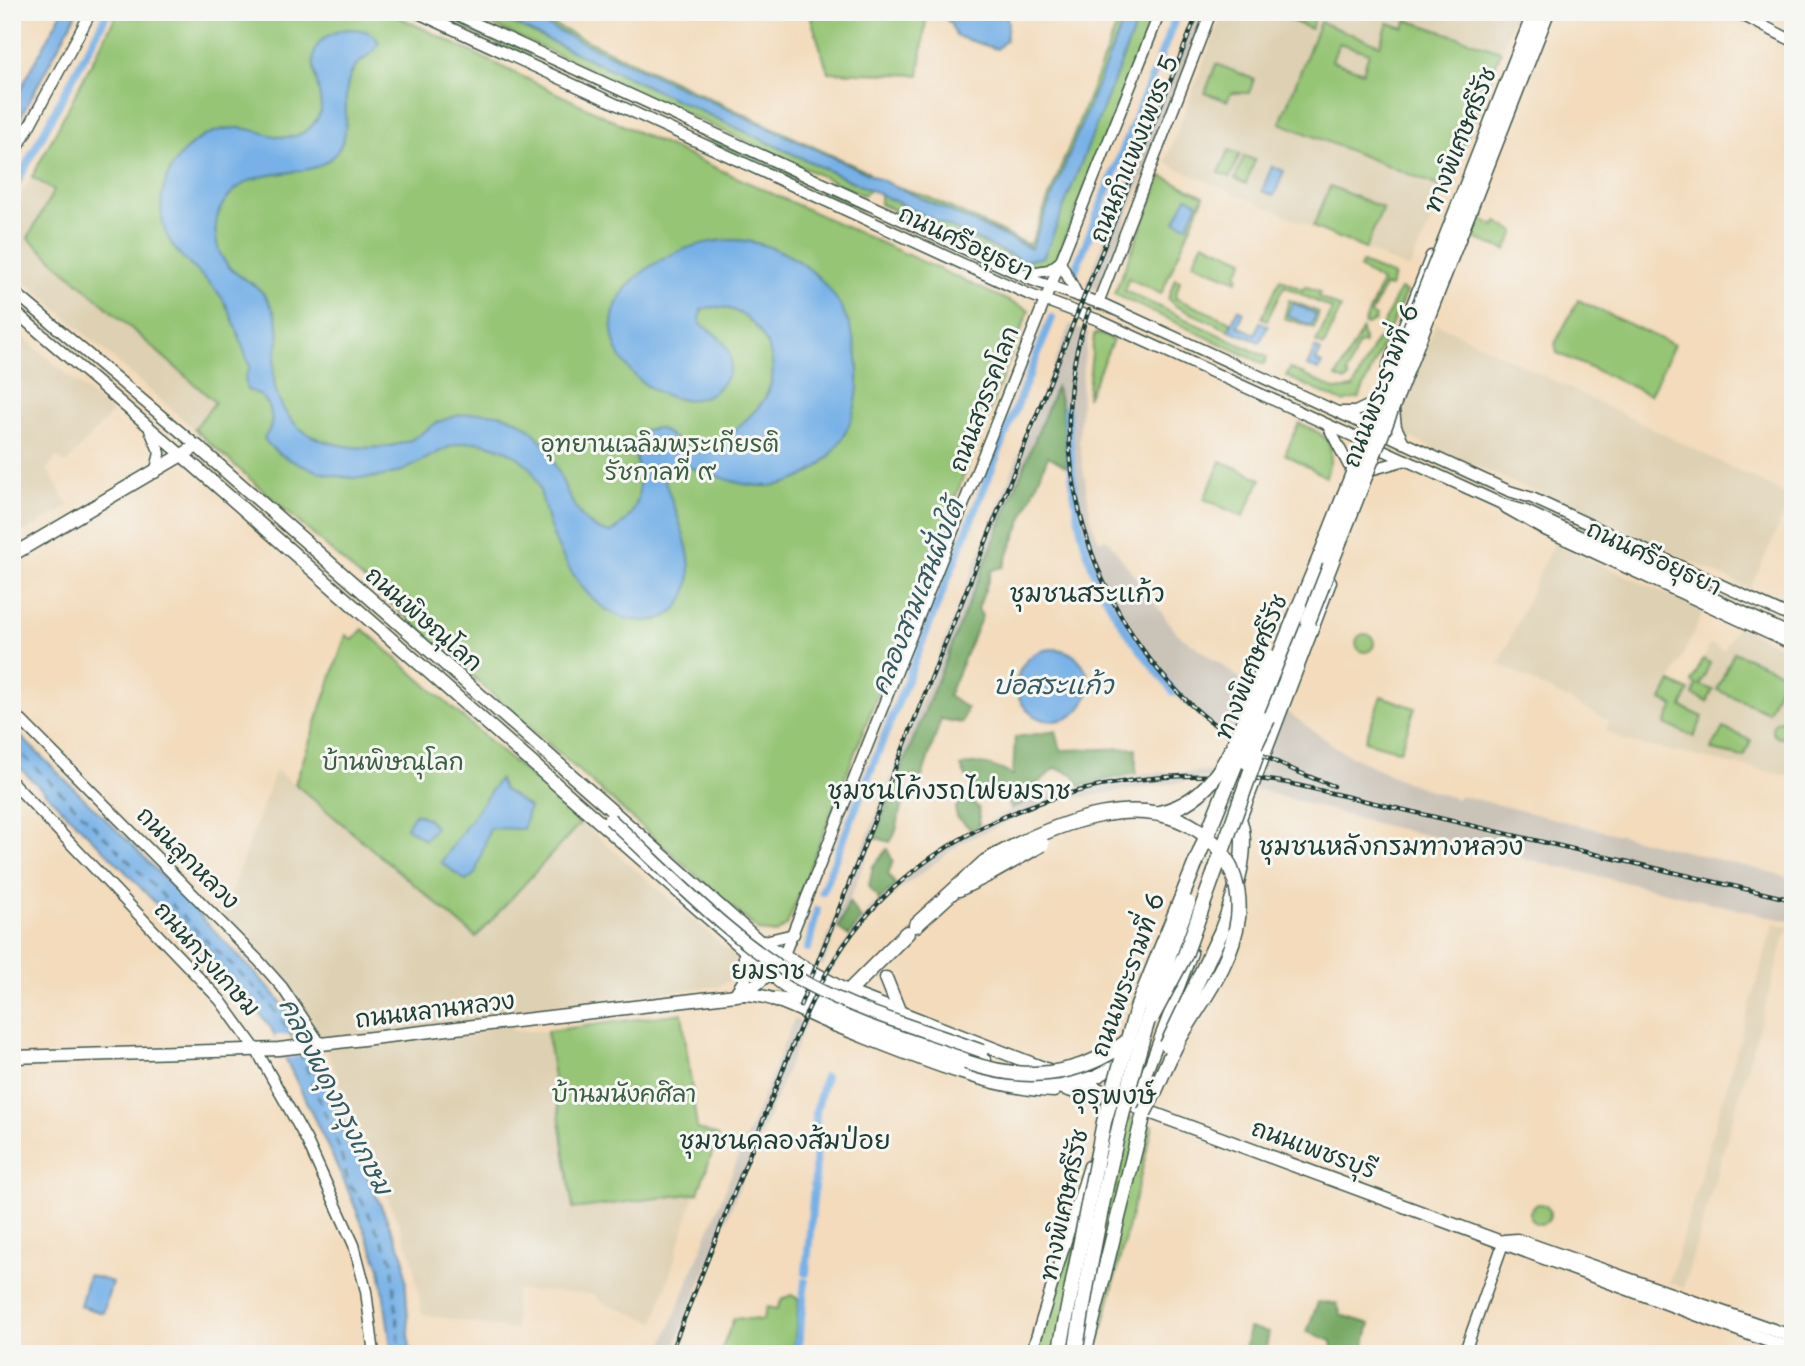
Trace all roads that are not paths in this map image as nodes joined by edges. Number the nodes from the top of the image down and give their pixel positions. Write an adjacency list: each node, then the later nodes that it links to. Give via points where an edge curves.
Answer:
1 (91, 12): 16 (main road)
2 (416, 12): 13 (main road, ถนนศรีอยุธยา)
3 (451, 12): 12 (main road, ถนนศรีอยุธยา)
4 (1160, 12): 19 (main road, ถนนสวรรคโลก)
5 (1211, 12): 25 (main road, ถนนกำแพงเพชร 5)
6 (1528, 12): 14 (main road, ถนนพระรามที่ 6)
7 (1535, 12): 54 (highway, ทางพิเศษศรีรัช, bridge)
8 (1547, 12): 60 (highway, ทางพิเศษศรีรัช, bridge)
9 (1552, 12): 15 (main road, ถนนพระรามที่ 6)
10 (1735, 12): 11 (main road)
11 (1793, 41)
12 (542, 54): 13 (main road); 17 (main road, ถนนศรีอยุธยา)
13 (535, 67): 18 (main road, ถนนศรีอยุธยา)
14 (1485, 123): 15 (main road); 31 (main road, ถนนพระรามที่ 6)
15 (1506, 132): 32 (main road, ถนนพระรามที่ 6)
16 (12, 158)
17 (870, 206): 18 (main road); 20 (main road, ถนนศรีอยุธยา)
18 (863, 219): 24 (main road, ถนนศรีอยุธยา)
19 (1060, 262): 20 (main road, via 1040,273); 21 (main road, ถนนสวรรคโลก); 23 (main road)
20 (1021, 275): 21 (main road, ถนนศรีอยุธยา)
21 (1050, 287): 23 (main road, ถนนศรีอยุธยา); 24 (main road, ถนนสวรรคโลก)
22 (12, 290): 27 (main road, ถนนพิษณุโลก)
23 (1078, 296): 25 (main road, ถนนศรีอยุธยา)
24 (1045, 301): 36 (main road, ถนนศรีอยุธยา, via 1098,320); 67 (main road, ถนนสวรรคโลก)
25 (1098, 303): 33 (main road, ถนนศรีอยุธยา)
26 (12, 309): 28 (main road, ถนนพิษณุโลก)
27 (91, 356): 28 (main road, via 89,364); 29 (main road, ถนนพิษณุโลก)
28 (78, 365): 30 (main road, ถนนพิษณุโลก)
29 (104, 367): 30 (main road, via 95,369); 42 (main road, ถนนพิษณุโลก)
30 (95, 379): 35 (main road, ถนนพิษณุโลก)
31 (1374, 402): 33 (main road, via 1355,412); 37 (main road, ถนนพระรามที่ 6)
32 (1394, 410): 39 (main road, ถนนพระรามที่ 6); 41 (main road)
33 (1334, 411): 34 (main road, ถนนศรีอยุธยา)
34 (1347, 418): 37 (main road, ถนนศรีอยุธยา); 38 (main road)
35 (146, 423): 44 (main road, ถนนพิษณุโลก); 48 (main road, via 160,453)
36 (1327, 425): 38 (main road, ถนนศรีอยุธยา); 46 (main road)
37 (1365, 427): 39 (main road, ถนนศรีอยุธยา); 40 (main road, ถนนพระรามที่ 6)
38 (1338, 430): 40 (main road, ถนนศรีอยุธยา)
39 (1384, 435): 41 (main road, ถนนศรีอยุธยา); 43 (main road, ถนนพระรามที่ 6)
40 (1360, 439): 43 (main road, ถนนศรีอยุธยา); 46 (main road, ถนนพระรามที่ 6)
41 (1404, 443): 49 (main road, ถนนศรีอยุธยา)
42 (197, 446): 44 (main road); 61 (main road, ถนนพิษณุโลก)
43 (1379, 447): 45 (main road, ถนนศรีอยุธยา); 47 (main road, ถนนพระรามที่ 6)
44 (183, 456): 48 (main road); 69 (main road, ถนนพิษณุโลก)
45 (1406, 460): 47 (main road); 51 (main road, ถนนศรีอยุธยา, via 1527,511)
46 (1349, 466): 52 (main road, ถนนพระรามที่ 6)
47 (1370, 470): 50 (main road, ถนนพระรามที่ 6)
48 (155, 472): 53 (main road)
49 (1509, 491): 55 (main road, ถนนศรีอยุธยา); 56 (main road, ถนนศรีอยุธยา, via 1550,515)
50 (1345, 541): 52 (main road); 63 (main road, ถนนพระรามที่ 6)
51 (1590, 546): 57 (main road, ถนนศรีอยุธยา); 58 (main road, ถนนศรีอยุธยา)
52 (1316, 552): 62 (main road, ถนนพระรามที่ 6)
53 (12, 555)
54 (1299, 607): 66 (highway, bridge, via 1267,661 1228,758 1199,794 1168,811 1082,827); 95 (highway, ทางพิเศษศรีรัช, bridge, via 1154,960 1129,1033 1091,1180)
55 (1793, 618)
56 (1793, 627)
57 (1793, 635)
58 (1793, 645)
59 (12, 711): 80 (main road, ถนนลูกหลวง, via 282,986)
60 (1268, 719): 76 (highway, bridge, via 1185,955 1145,1025 1114,1051 1066,1072 1013,1075 966,1062); 96 (highway, ทางพิเศษศรีรัช, bridge, via 1204,861 1141,1035 1113,1148)
61 (549, 757): 68 (main road, ถนนพิษณุโลก); 85 (main road, bridge, via 571,785 733,930 793,975 829,994)
62 (1227, 775): 63 (main road); 84 (main road, ถนนพระรามที่ 6)
63 (1256, 779): 65 (main road, ถนนพระรามที่ 6)
64 (12, 782): 81 (main road, ถนนกรุงเกษม, via 220,1000)
65 (1240, 822): 87 (main road, ถนนพระรามที่ 6); 89 (highway, bridge, via 1237,882 1221,932)
66 (988, 867): 74 (highway, via 911,929); 89 (highway, bridge, via 1069,824 1125,811 1157,812 1182,821 1200,830 1225,857 1238,905 1233,941)
67 (794, 934): 68 (main road); 70 (main road, ถนนสวรรคโลก)
68 (760, 942): 70 (main road, ถนนพิษณุโลก)
69 (745, 952): 72 (main road, ถนนพิษณุโลก); 75 (main road)
70 (783, 957): 71 (main road, ถนนพิษณุโลก); 72 (main road)
71 (811, 974): 72 (main road); 74 (main road, ถนนเพชรบุรี)
72 (776, 977): 75 (main road, ถนนหลานหลวง); 76 (highway)
73 (886, 978): 79 (main road)
74 (848, 992): 78 (main road); 79 (main road, ถนนเพชรบุรี)
75 (740, 994): 77 (main road, ถนนเพชรบุรี); 80 (main road, ถนนหลานหลวง)
76 (807, 998): 77 (highway); 78 (main road, ถนนเพชรบุรี)
77 (776, 1000): 86 (main road, ถนนเพชรบุรี, via 1004,1085)
78 (842, 1008): 86 (main road, ถนนเพชรบุรี)
79 (900, 1013): 82 (main road, ถนนเพชรบุรี)
80 (317, 1046): 81 (main road, ถนนหลานหลวง)
81 (257, 1051): 83 (main road, ถนนหลานหลวง); 93 (main road, ถนนกรุงเกษม, via 307,1141 348,1231 366,1292)
82 (1010, 1055): 84 (main road, via 1079,1079 1103,1075); 85 (main road, ถนนเพชรบุรี)
83 (12, 1057)
84 (1116, 1066): 88 (main road, ถนนพระรามที่ 6)
85 (1077, 1084): 88 (main road, ถนนเพชรบุรี)
86 (1065, 1090): 88 (main road, ถนนเพชรบุรี, via 1097,1099)
87 (1140, 1092): 89 (main road)
88 (1109, 1097): 89 (main road, ถนนเพชรบุรี); 94 (main road, ถนนพระรามที่ 6)
89 (1140, 1110): 90 (main road, ถนนเพชรบุรี); 97 (highway)
90 (1504, 1241): 91 (main road, ถนนเพชรบุรี, via 1517,1240); 92 (main road, ถนนเพชรบุรี); 98 (main road)
91 (1793, 1337)
92 (1793, 1350)
93 (374, 1354)
94 (1031, 1354)
95 (1059, 1354)
96 (1075, 1354)
97 (1084, 1354)
98 (1464, 1354)

